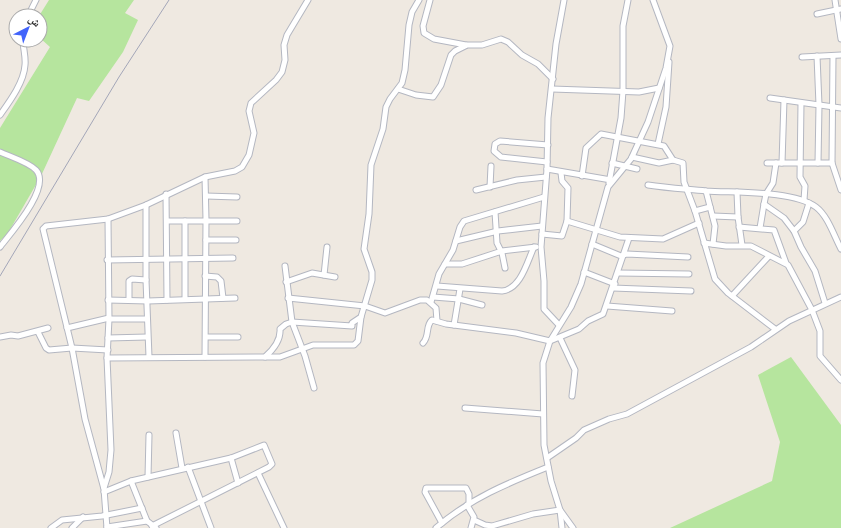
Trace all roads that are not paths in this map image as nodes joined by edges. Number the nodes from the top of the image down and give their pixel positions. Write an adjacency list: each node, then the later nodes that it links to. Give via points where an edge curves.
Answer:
1 (308, 0): 51 (street, via 287,35 282,72 251,103 249,111 254,133 245,162 235,170)
2 (419, 0): 20 (street, via 410,16 405,70)
3 (430, 0): 11 (street, via 423,26 424,33 434,39)
4 (564, 0): 18 (street)
5 (628, 0): 22 (street, via 623,26)
6 (653, 0): 16 (street, via 670,46)
7 (835, 0): 8 (street)
8 (839, 9): 9 (street); 10 (street)
9 (817, 14)
10 (841, 39)
11 (467, 45): 18 (street, via 505,40 522,55 538,64); 20 (street, via 451,55 441,85 432,97)
12 (24, 48): 29 (street, via 24,71)
13 (841, 55): 15 (street)
14 (817, 56): 15 (street); 17 (street); 26 (street)
15 (833, 56): 27 (street)
16 (669, 57): 19 (street); 32 (street, via 670,75)
17 (802, 57)
18 (553, 79): 21 (street)
19 (660, 88): 22 (street, via 639,92); 31 (street)
20 (398, 89): 146 (street, via 386,107 383,129 370,171 369,214 364,249 372,280)
21 (552, 89): 22 (street); 33 (street)
22 (624, 91): 30 (street)
23 (770, 98): 24 (street)
24 (784, 100): 25 (street); 41 (street)
25 (800, 103): 26 (street); 42 (street)
26 (819, 105): 27 (street); 43 (street)
27 (833, 107): 28 (street); 44 (street)
28 (841, 108)
29 (0, 115)
30 (617, 136): 31 (street); 38 (street); 50 (street, via 601,134 588,146)
31 (639, 142): 32 (street); 35 (street)
32 (658, 144): 36 (street, via 666,149)
33 (548, 145): 37 (street); 37 (street, via 500,141 495,144 494,151 501,157)
34 (0, 152): 99 (street, via 35,169 40,182 22,220)
35 (632, 158): 36 (street, via 659,163); 46 (street)
36 (673, 160): 56 (street, via 683,163)
37 (548, 162): 48 (street)
38 (612, 163): 46 (street); 53 (street)
39 (767, 163): 40 (street)
40 (776, 163): 41 (street); 62 (street, via 773,183)
41 (782, 163): 42 (street)
42 (800, 163): 43 (street); 66 (street, via 800,176 805,186)
43 (818, 163): 44 (street)
44 (832, 163): 58 (street)
45 (491, 166): 55 (street)
46 (627, 166): 47 (street); 53 (street)
47 (637, 169)
48 (547, 170): 49 (street); 52 (street)
49 (561, 173): 50 (street); 82 (street, via 562,180 568,188)
50 (582, 176): 53 (street)
51 (205, 177): 61 (street); 63 (street)
52 (546, 177): 55 (street, via 517,180); 65 (street)
53 (611, 180): 87 (street)
54 (648, 185): 56 (street)
55 (490, 187): 57 (street)
56 (686, 189): 59 (street); 72 (street)
57 (476, 190)
58 (841, 190)
59 (706, 191): 60 (street); 70 (street)
60 (737, 192): 62 (street); 76 (street)
61 (166, 194): 69 (street); 79 (street)
62 (766, 194): 66 (street); 68 (street)
63 (206, 196): 64 (street); 78 (street)
64 (237, 197)
65 (544, 197): 73 (street); 84 (street)
66 (804, 200): 67 (street)
67 (809, 203): 71 (street); 75 (street)
68 (764, 204): 86 (street); 89 (street, via 784,218)
69 (146, 205): 77 (street); 110 (street)
70 (710, 207): 72 (street); 74 (street)
71 (819, 209): 75 (street); 103 (street)
72 (695, 211): 83 (street)
73 (495, 212): 88 (street); 94 (street, via 464,221)
74 (713, 216): 76 (street); 97 (street)
75 (807, 216): 89 (street)
76 (738, 217): 85 (street)
77 (108, 219): 112 (street); 158 (street, via 46,226 42,229)
78 (206, 220): 80 (street); 81 (street); 92 (street)
79 (167, 221): 80 (street); 113 (street)
80 (185, 221): 111 (street)
81 (237, 221)
82 (567, 221): 87 (street); 90 (street, via 562,236)
83 (699, 223): 91 (street, via 663,239); 95 (street)
84 (542, 226): 88 (street); 90 (street)
85 (739, 227): 86 (street); 98 (street)
86 (760, 228): 114 (street, via 775,231)
87 (596, 230): 91 (street); 96 (street)
88 (498, 231): 94 (street); 104 (street, via 497,243)
89 (794, 231): 144 (street, via 815,271)
90 (542, 234): 102 (street)
91 (629, 238): 105 (street)
92 (206, 240): 93 (street); 108 (street)
93 (236, 240)
94 (456, 241): 115 (street)
95 (704, 243): 97 (street); 130 (street, via 715,279)
96 (592, 244): 105 (street); 118 (street)
97 (714, 244): 98 (street)
98 (742, 245): 106 (street, via 751,246)
99 (0, 247)
100 (327, 247): 121 (street)
101 (534, 247): 102 (street); 104 (street); 128 (street, via 527,267 509,290)
102 (541, 247): 156 (street, via 544,309)
103 (841, 249)
104 (502, 251): 115 (street, via 462,264); 117 (street)
105 (624, 255): 107 (street); 119 (street)
106 (769, 256): 114 (street); 130 (street)
107 (688, 257)
108 (205, 258): 109 (street); 111 (street); 122 (street)
109 (233, 258)
110 (147, 259): 112 (street); 113 (street); 124 (street)
111 (184, 259): 113 (street); 136 (street)
112 (107, 260): 139 (street)
113 (166, 260): 141 (street)
114 (786, 263): 148 (street)
115 (445, 264): 126 (street)
116 (285, 266): 125 (street)
117 (505, 268)
118 (584, 272): 127 (street); 156 (street, via 574,300)
119 (618, 273): 120 (street); 127 (street)
120 (689, 274)
121 (324, 275): 123 (street); 125 (street, via 312,273)
122 (206, 276): 133 (street, via 221,280); 137 (street)
123 (335, 277)
124 (146, 280): 140 (street, via 128,281); 142 (street)
125 (286, 282): 135 (street)
126 (437, 286): 128 (street); 131 (street)
127 (614, 286): 129 (street); 147 (street)
128 (460, 288): 138 (street)
129 (691, 291)
130 (732, 296): 159 (street)
131 (433, 297): 138 (street); 143 (street)
132 (841, 297): 144 (street)
133 (223, 298): 134 (street); 137 (street)
134 (235, 298)
135 (288, 298): 146 (street); 154 (street)
136 (185, 299): 137 (street); 141 (street)
137 (205, 299): 163 (street)
138 (459, 299): 145 (street); 155 (street)
139 (108, 300): 140 (street); 151 (street)
140 (128, 300): 142 (street)
141 (167, 300): 142 (street)
142 (148, 301): 152 (street)
143 (431, 302): 146 (street, via 424,300 385,313); 153 (street, via 436,308)
144 (826, 303): 148 (street)
145 (482, 304)
146 (365, 306): 150 (street)
147 (607, 306): 149 (street); 166 (street, via 600,316 588,321 579,330)
148 (812, 310): 159 (street); 176 (street, via 820,331 820,356)
149 (672, 312)
150 (361, 317): 154 (street, via 352,323 352,326); 170 (street, via 356,345 312,345)
151 (109, 318): 152 (street); 158 (street); 165 (street)
152 (147, 319): 162 (street)
153 (437, 321): 155 (street); 168 (street, via 432,320 429,323 427,338)
154 (292, 322): 170 (street); 174 (street, via 283,326 277,344)
155 (454, 325): 167 (street, via 516,333)
156 (559, 325): 167 (street)
157 (48, 328): 160 (street)
158 (67, 328): 169 (street)
159 (775, 329): 184 (street, via 751,347 628,414 584,430)
160 (38, 332): 161 (street); 169 (street, via 47,350)
161 (0, 337)
162 (147, 337): 165 (street); 172 (street)
163 (206, 337): 164 (street); 173 (street)
164 (238, 337)
165 (108, 338): 171 (street)
166 (560, 338): 167 (street); 178 (street, via 575,370)
167 (550, 341): 180 (street, via 543,363)
168 (423, 343)
169 (72, 348): 171 (street); 191 (street, via 85,419)
170 (301, 348): 174 (street, via 280,357); 177 (street)
171 (108, 350): 175 (street)
172 (149, 357): 173 (street); 175 (street)
173 (205, 357): 174 (street)
174 (264, 357)
175 (107, 358): 191 (street, via 111,450)
176 (841, 380)
177 (314, 388)
178 (572, 396)
179 (465, 408): 180 (street)
180 (543, 414): 184 (street)
181 (176, 433): 185 (street)
182 (149, 435): 188 (street)
183 (230, 458): 185 (street); 187 (street, via 264,445 272,465); 190 (street)
184 (547, 458): 186 (street)
185 (185, 467): 188 (street); 192 (street)
186 (548, 467): 193 (street); 195 (street)
187 (258, 473): 190 (street); 207 (street)
188 (148, 477): 189 (street)
189 (131, 481): 191 (street); 194 (street)
190 (238, 483): 192 (street)
191 (104, 490): 196 (street)
192 (201, 501): 201 (street); 202 (street)
193 (468, 504): 198 (street, via 474,514); 200 (street); 200 (street, via 469,494 466,488 426,488 425,492)
194 (142, 508): 196 (street); 199 (street)
195 (560, 510): 198 (street, via 533,514 492,526); 210 (street); 211 (street)
196 (106, 515): 197 (street); 205 (street)
197 (83, 516): 203 (street, via 62,520); 204 (street)
198 (474, 520): 209 (street)
199 (147, 521): 202 (street); 205 (street)
200 (442, 523): 208 (street)
201 (211, 526): 206 (street)
202 (154, 527)
203 (51, 528)
204 (72, 528)
205 (107, 528)
206 (204, 528)
207 (284, 528)
208 (436, 528)
209 (471, 528)
210 (562, 528)
211 (573, 528)

